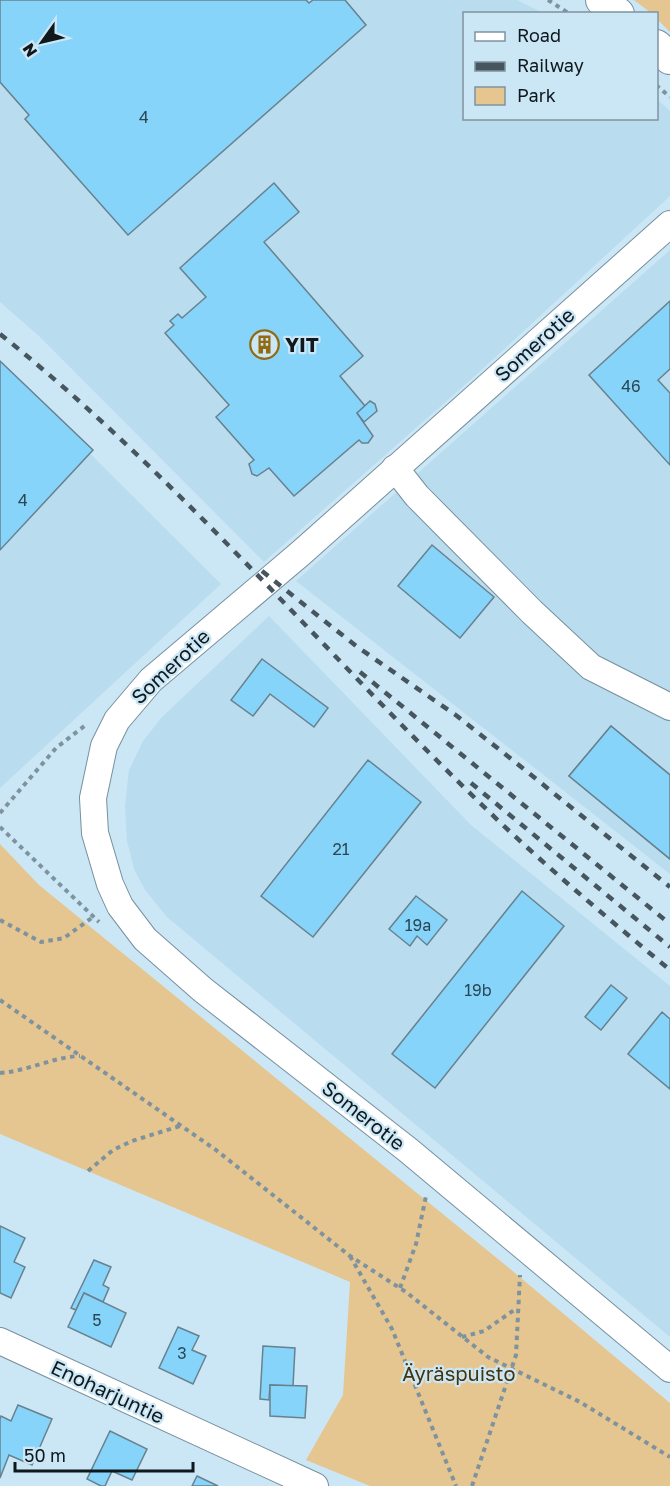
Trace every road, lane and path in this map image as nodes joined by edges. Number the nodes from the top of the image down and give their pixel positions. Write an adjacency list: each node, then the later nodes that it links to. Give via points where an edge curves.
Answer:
1 (548, 0): 3 (path)
2 (602, 0): 4 (street)
3 (567, 12)
4 (616, 12)
5 (658, 47): 6 (street)
6 (670, 58)
7 (658, 86): 8 (path)
8 (670, 98)
9 (670, 224): 10 (street, Somerotie)
10 (395, 468): 11 (street, via 417,496 591,667); 22 (street, Somerotie, via 301,553 172,660 133,699 117,720 97,770 94,833 120,906 145,939 203,990)
11 (670, 707)
12 (89, 723): 13 (path, via 56,748)
13 (0, 813)
14 (0, 827): 15 (path)
15 (93, 917): 16 (path, via 64,938 41,942); 17 (path)
16 (0, 920)
17 (101, 924)
18 (0, 1000): 19 (path)
19 (81, 1056): 20 (path); 21 (path)
20 (0, 1073)
21 (180, 1126): 23 (path, via 113,1150); 25 (path)
22 (433, 1170): 24 (street, Somerotie); 26 (path, via 416,1244)
23 (88, 1171)
24 (523, 1244): 27 (path); 31 (street, Somerotie)
25 (350, 1256): 26 (path); 34 (path, via 392,1329)
26 (400, 1288): 28 (path)
27 (518, 1308): 28 (path, via 484,1331); 30 (path, via 516,1355)
28 (462, 1336): 30 (path)
29 (0, 1341): 33 (street, Enoharjuntie)
30 (511, 1369): 32 (path, via 580,1402); 35 (path)
31 (670, 1369)
32 (670, 1457)
33 (315, 1486)
34 (456, 1486)
35 (472, 1486)

